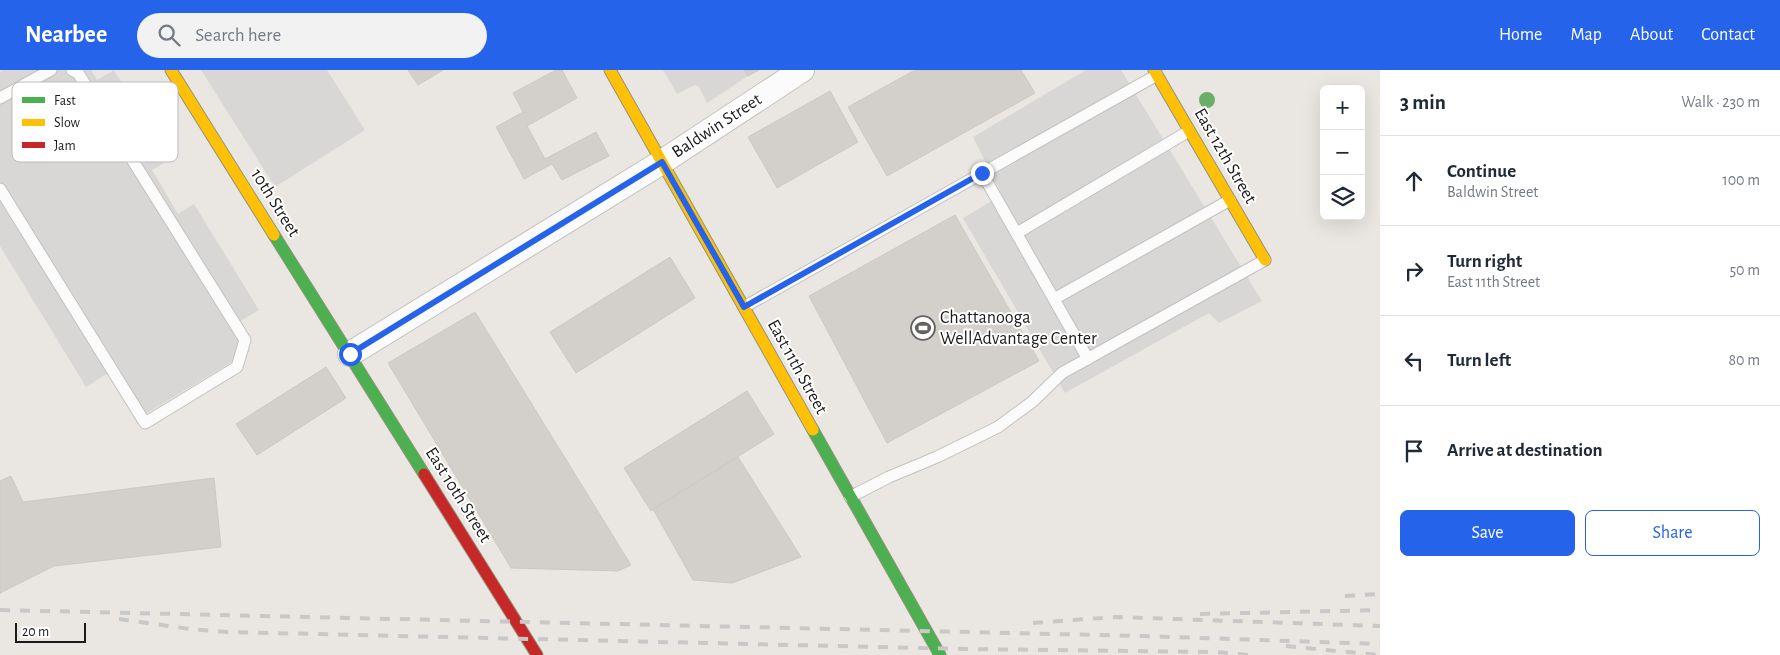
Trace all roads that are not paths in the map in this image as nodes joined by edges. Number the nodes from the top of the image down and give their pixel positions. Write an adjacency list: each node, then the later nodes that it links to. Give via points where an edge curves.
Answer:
1 (51, 70): 7 (lane)
2 (72, 70): 8 (lane)
3 (171, 70): 21 (street, 10th Street)
4 (610, 70): 13 (street, East 11th Street)
5 (802, 70): 13 (street, Baldwin Street)
6 (1156, 72): 11 (street, East 12th Street); 14 (lane)
7 (29, 82)
8 (84, 82)
9 (12, 91): 10 (lane)
10 (0, 98)
11 (1190, 131): 16 (street, East 12th Street); 17 (lane)
12 (134, 162): 15 (lane, via 245,340 237,367 145,424)
13 (662, 162): 20 (street, East 11th Street); 21 (street, Baldwin Street)
14 (982, 173): 17 (lane); 20 (lane)
15 (0, 189)
16 (1230, 200): 18 (street, East 12th Street); 19 (lane)
17 (1017, 233): 19 (lane)
18 (1265, 260): 22 (lane)
19 (1054, 298): 22 (lane)
20 (744, 307): 23 (street, East 11th Street)
21 (350, 354): 24 (street, East 10th Street)
22 (1088, 359): 23 (lane, via 1062,373 1032,402 998,427 937,457 888,476)
23 (850, 497): 25 (street, East 11th Street)
24 (538, 655)
25 (940, 655)

